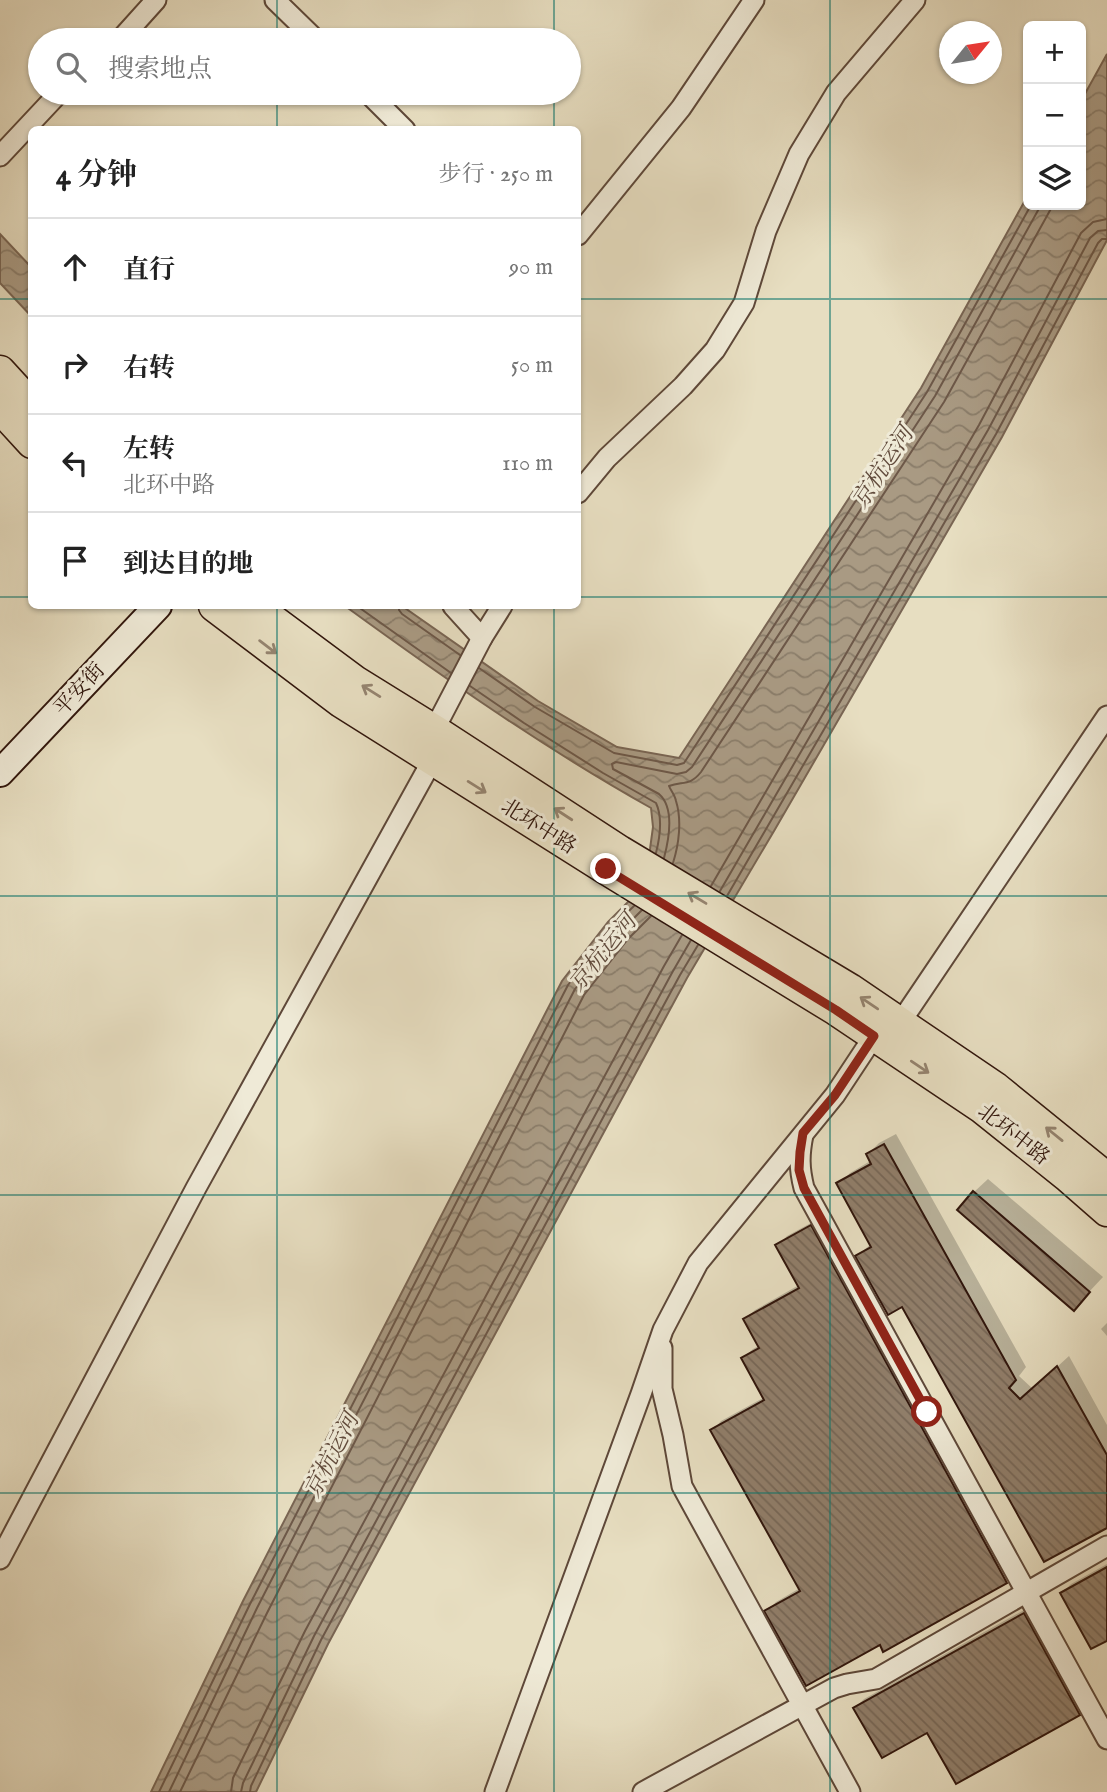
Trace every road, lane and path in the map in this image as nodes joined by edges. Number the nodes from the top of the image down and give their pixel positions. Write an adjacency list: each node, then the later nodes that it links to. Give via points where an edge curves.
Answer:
1 (156, 0): 5 (street)
2 (275, 0): 6 (street)
3 (754, 0): 13 (street, via 681,108)
4 (915, 0): 18 (street, via 836,93 799,154 766,231 744,303 715,350)
5 (131, 28)
6 (304, 28)
7 (48, 105): 9 (street)
8 (380, 105): 11 (street)
9 (28, 126)
10 (28, 126): 12 (street)
11 (401, 126)
12 (0, 156)
13 (581, 232)
14 (0, 371): 15 (main road)
15 (28, 401)
16 (0, 408): 17 (main road)
17 (28, 439)
18 (581, 489)
19 (155, 609): 27 (street, 平安街)
20 (218, 609): 26 (main road, 北环中路, one-way to 26, via 341,702)
21 (258, 609): 26 (main road, 北环中路, one-way to 21)
22 (456, 609): 24 (street)
23 (500, 609): 24 (street)
24 (482, 638): 26 (street)
25 (1107, 716): 28 (street)
26 (433, 744): 28 (main road, 北环中路, via 747,942 836,1010); 34 (street)
27 (0, 773)
28 (887, 1030): 29 (street); 30 (main road, 北环中路, one-way to 28, via 996,1088); 31 (main road, 北环中路, one-way to 31)
29 (803, 1133): 32 (street, via 698,1263); 35 (street, via 799,1170 804,1188)
30 (1107, 1178)
31 (1107, 1210)
32 (663, 1330): 36 (street, via 662,1389 682,1486); 38 (street)
33 (1107, 1546): 35 (street)
34 (0, 1559)
35 (1026, 1593): 36 (street, via 876,1679 834,1688); 37 (street)
36 (802, 1705): 39 (street); 40 (street)
37 (1107, 1739)
38 (495, 1792)
39 (643, 1792)
40 (850, 1792)

